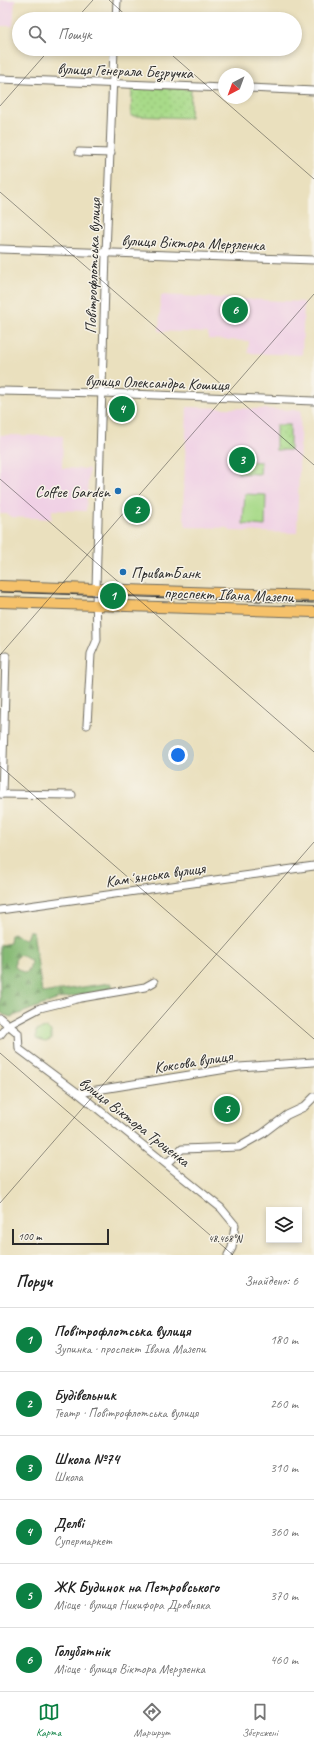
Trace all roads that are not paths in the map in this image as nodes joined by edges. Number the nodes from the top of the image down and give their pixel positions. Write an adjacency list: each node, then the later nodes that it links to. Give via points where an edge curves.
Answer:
1 (117, 0): 2 (street)
2 (116, 12)
3 (114, 56): 5 (street, Повітрофлотська вулиця)
4 (0, 79): 5 (street, вулиця Генерала Безручка)
5 (112, 83): 6 (street, вулиця Генерала Безручка); 10 (street, Повітрофлотська вулиця)
6 (218, 88)
7 (254, 88): 8 (street)
8 (314, 91)
9 (79, 152): 10 (street)
10 (111, 153): 12 (street, Повітрофлотська вулиця)
11 (0, 250): 12 (street, вулиця Віктора Мерзленка)
12 (106, 253): 13 (street, вулиця Віктора Мерзленка); 15 (street, Повітрофлотська вулиця)
13 (314, 260)
14 (0, 391): 15 (street, вулиця Олександра Кошиця)
15 (103, 393): 16 (street, вулиця Олександра Кошиця); 18 (street, Повітрофлотська вулиця)
16 (314, 401)
17 (0, 586): 18 (highway, проспект Івана Мазепи)
18 (96, 588): 19 (highway, проспект Івана Мазепи); 21 (street, Повітрофлотська вулиця)
19 (314, 596)
20 (0, 602): 21 (highway, проспект Івана Мазепи)
21 (96, 605): 22 (highway, проспект Івана Мазепи); 24 (street, Повітрофлотська вулиця, via 96,640 91,654)
22 (314, 612)
23 (6, 656): 25 (street)
24 (87, 726)
25 (1, 794): 26 (street)
26 (72, 795)
27 (314, 866): 28 (street, Камʼянська вулиця)
28 (0, 910)
29 (154, 982): 31 (street, via 145,987 40,1008)
30 (0, 1018): 31 (street, вулиця Віктора Троценка)
31 (8, 1025): 32 (street); 34 (street, вулиця Віктора Троценка, via 18,1033 19,1049)
32 (0, 1036)
33 (314, 1062): 34 (street, Коксова вулиця, via 239,1067)
34 (78, 1093): 36 (street, вулиця Віктора Троценка)
35 (314, 1097): 36 (street, via 304,1107 287,1114 262,1134 239,1147 182,1149)
36 (167, 1163): 37 (street, вулиця Віктора Троценка, via 221,1208 235,1225 232,1248)
37 (228, 1255)

